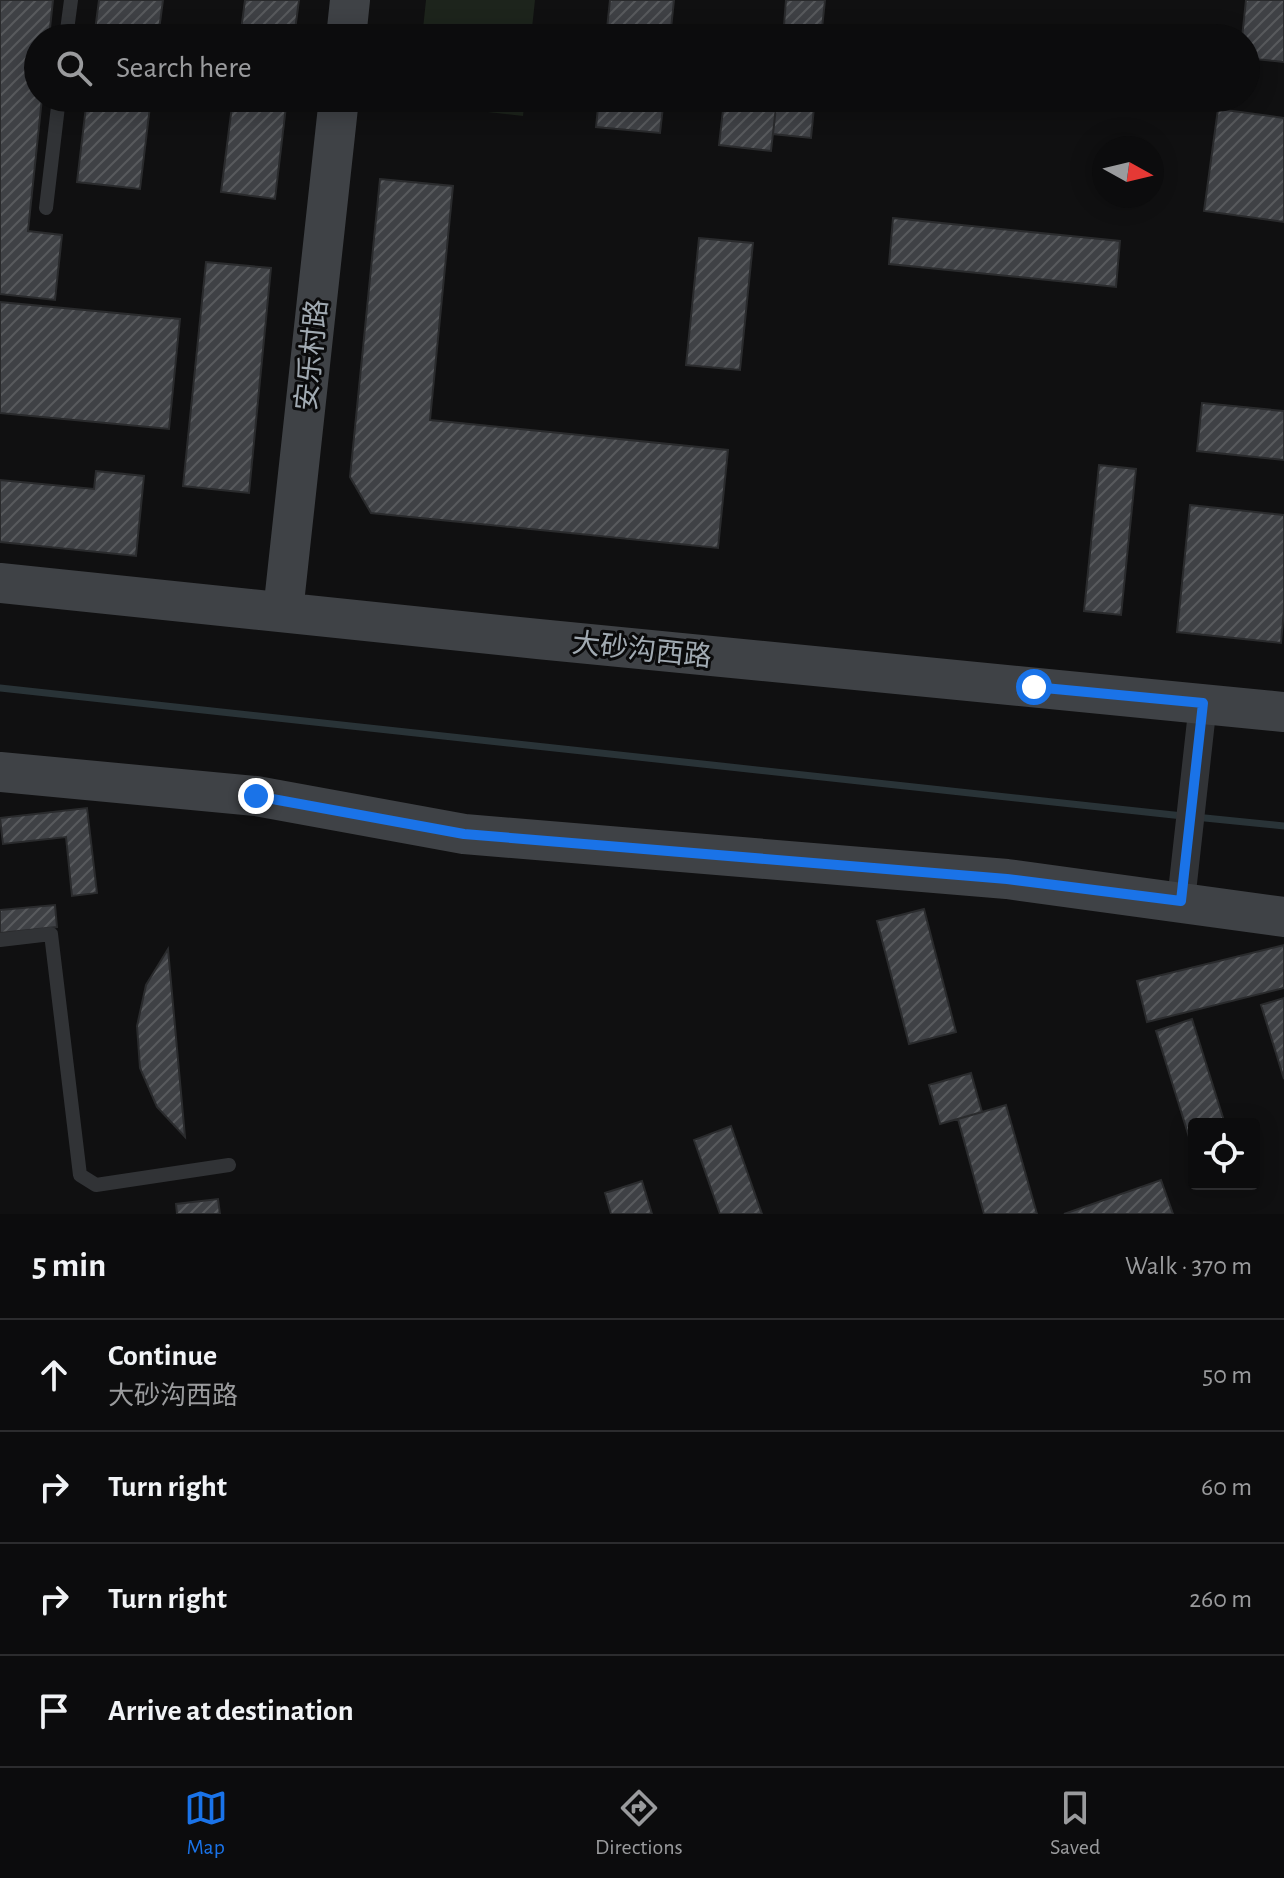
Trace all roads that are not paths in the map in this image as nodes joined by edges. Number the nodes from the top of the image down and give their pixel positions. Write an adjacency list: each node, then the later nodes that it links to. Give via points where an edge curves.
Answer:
1 (71, 0): 3 (lane)
2 (350, 0): 4 (street)
3 (68, 24)
4 (347, 24)
5 (57, 112): 7 (lane)
6 (337, 112): 9 (street, 安乐村路)
7 (46, 208)
8 (0, 583): 9 (street, 大砂沟西路)
9 (283, 612): 11 (street, 大砂沟西路)
10 (1284, 712): 11 (street, 大砂沟西路)
11 (1201, 716): 13 (street)
12 (0, 772): 13 (street, via 256,796 464,834 1007,879)
13 (1181, 901): 14 (street)
14 (1284, 917)
15 (0, 940): 16 (lane, via 51,934 80,1175 96,1185)
16 (229, 1165)

